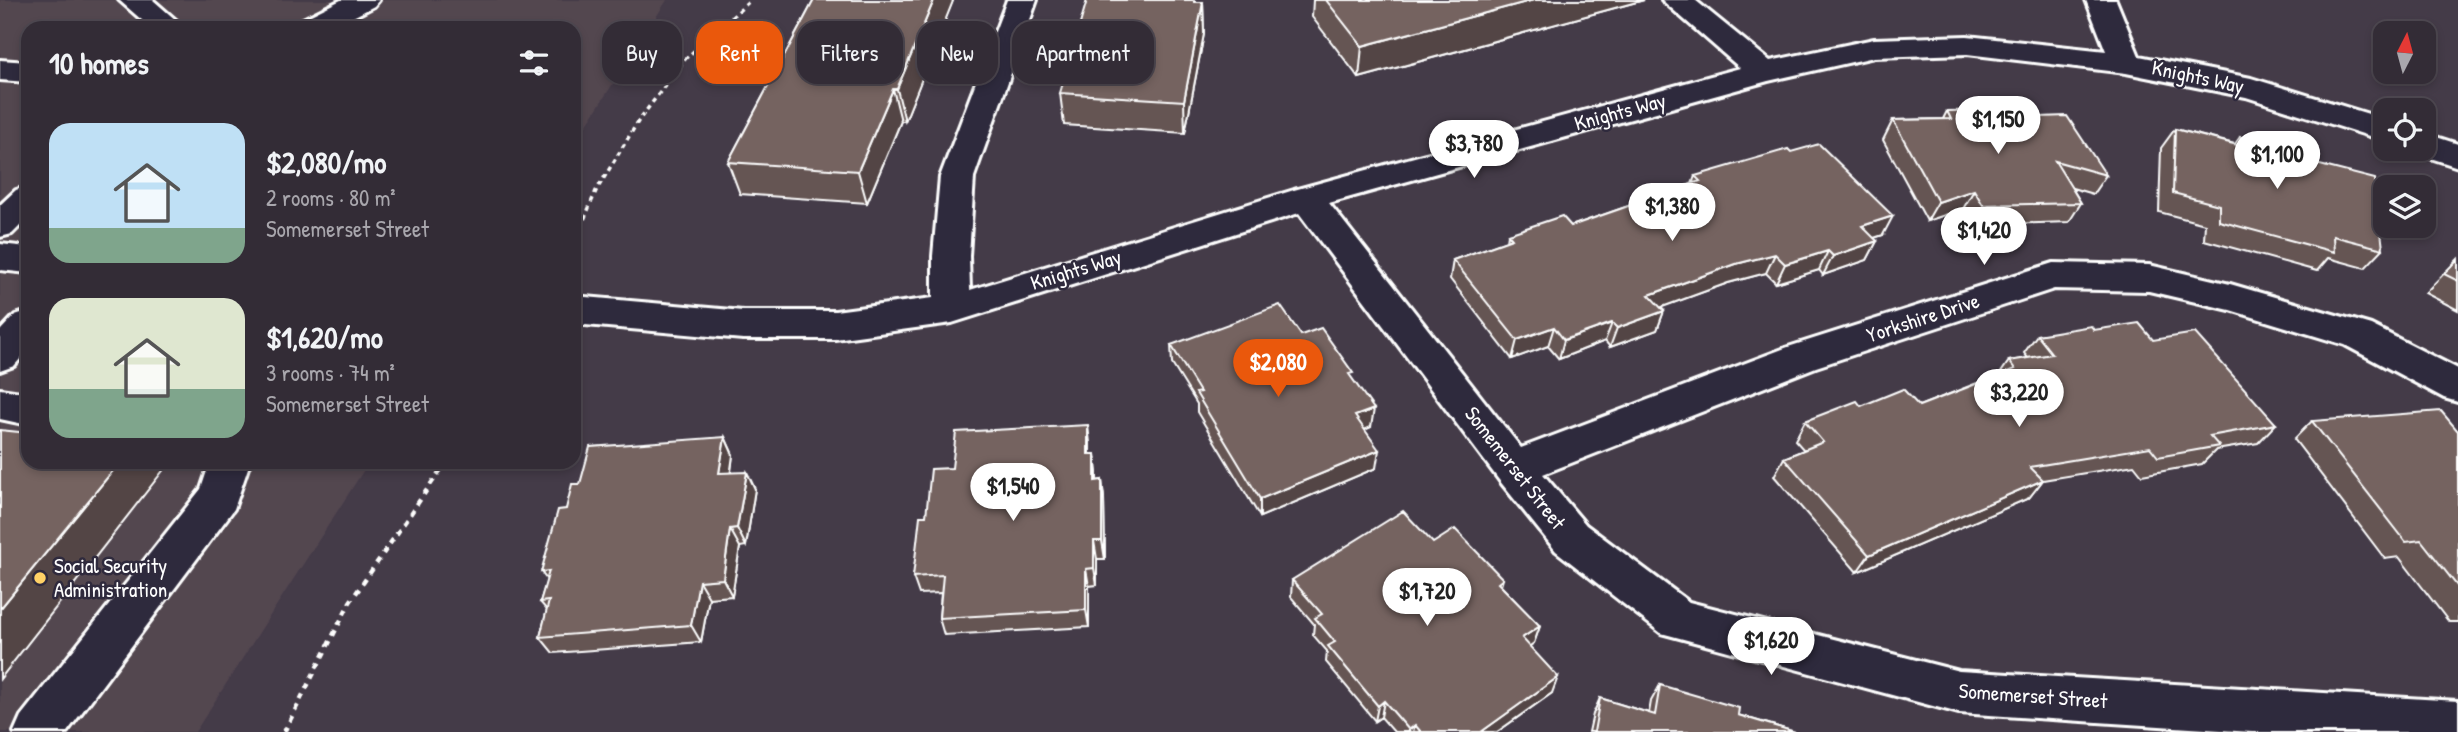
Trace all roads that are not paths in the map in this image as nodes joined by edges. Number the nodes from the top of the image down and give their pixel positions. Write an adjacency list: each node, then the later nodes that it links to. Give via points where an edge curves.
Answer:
1 (134, 0): 6 (street)
2 (364, 0): 7 (street)
3 (1022, 0): 20 (street, via 957,177)
4 (1677, 0): 11 (street)
5 (2101, 0): 8 (street)
6 (161, 21)
7 (323, 21)
8 (2126, 63): 11 (street, Knights Way, via 1967,45 1874,48); 12 (street, Knights Way, via 2251,88)
9 (0, 70): 10 (street)
10 (21, 72)
11 (1764, 72): 15 (street, Knights Way)
12 (2373, 126)
13 (2436, 148): 14 (street)
14 (2458, 156)
15 (1306, 198): 20 (street, Knights Way); 27 (street, Somemerset Street)
16 (21, 205): 17 (street)
17 (0, 225)
18 (0, 257): 19 (street)
19 (21, 259)
20 (952, 309): 21 (street, Knights Way, via 835,325 757,325)
21 (581, 311)
22 (21, 333): 23 (street)
23 (0, 356)
24 (2458, 387): 27 (street, Yorkshire Drive, via 2358,335 2230,297 2149,278 2053,276 1802,357)
25 (0, 404): 26 (street)
26 (21, 408)
27 (1513, 468): 29 (street, Somemerset Street, via 1571,538 1677,619 1959,692)
28 (228, 469): 30 (street, via 219,497)
29 (2458, 723)
30 (38, 732)

